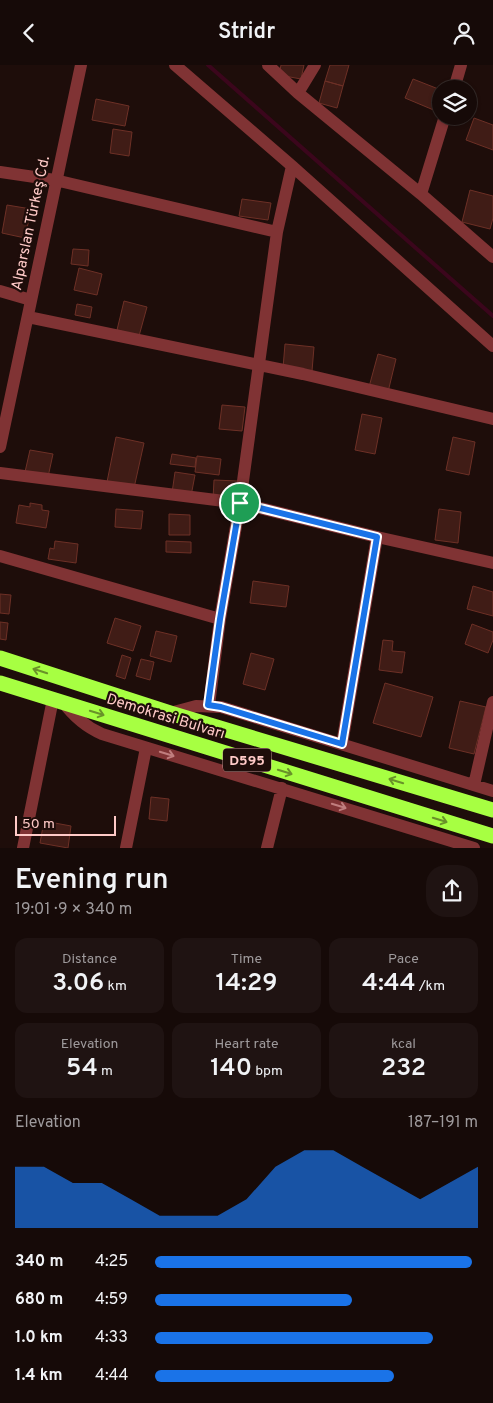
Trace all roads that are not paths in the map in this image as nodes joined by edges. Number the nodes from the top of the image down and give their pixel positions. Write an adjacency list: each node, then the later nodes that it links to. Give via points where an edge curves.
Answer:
1 (81, 65): 11 (street, Alparslan Türkeş Cd.)
2 (175, 65): 9 (street)
3 (268, 65): 7 (street)
4 (314, 65): 7 (street)
5 (461, 65): 6 (street)
6 (457, 80)
7 (298, 93): 12 (street)
8 (442, 125): 12 (street)
9 (292, 167): 13 (street); 18 (street)
10 (0, 172): 11 (street)
11 (55, 180): 13 (street); 16 (street, Alparslan Türkeş Cd.)
12 (421, 194): 14 (street)
13 (277, 233): 19 (street)
14 (493, 257)
15 (0, 291): 16 (street)
16 (31, 300): 17 (street, Alparslan Türkeş Cd.)
17 (28, 317): 19 (street); 21 (street, Alparslan Türkeş Cd.)
18 (493, 346)
19 (258, 365): 20 (street); 23 (street)
20 (493, 419)
21 (0, 447)
22 (0, 473): 23 (street)
23 (240, 503): 24 (street); 27 (street)
24 (377, 537): 26 (street); 34 (street)
25 (0, 556): 27 (street)
26 (493, 563)
27 (220, 619): 32 (street)
28 (0, 658): 33 (highway, Demokrasi Bulvarı / D595, one-way to 28)
29 (0, 683): 30 (highway, Demokrasi Bulvarı / D595)
30 (58, 701): 35 (street, via 93,730); 40 (highway, Demokrasi Bulvarı / D595, one-way to 40); 42 (street)
31 (493, 702): 36 (street)
32 (208, 705): 33 (street); 34 (street)
33 (170, 713): 39 (highway, Demokrasi Bulvarı / D595, one-way to 33)
34 (342, 744): 36 (street)
35 (146, 748): 37 (street, one-way to 37); 43 (street)
36 (474, 785): 38 (street)
37 (282, 788): 41 (street, one-way to 41); 44 (street)
38 (493, 791)
39 (493, 810)
40 (493, 836)
41 (441, 843): 45 (street)
42 (23, 848)
43 (126, 848)
44 (267, 848)
45 (474, 848)

